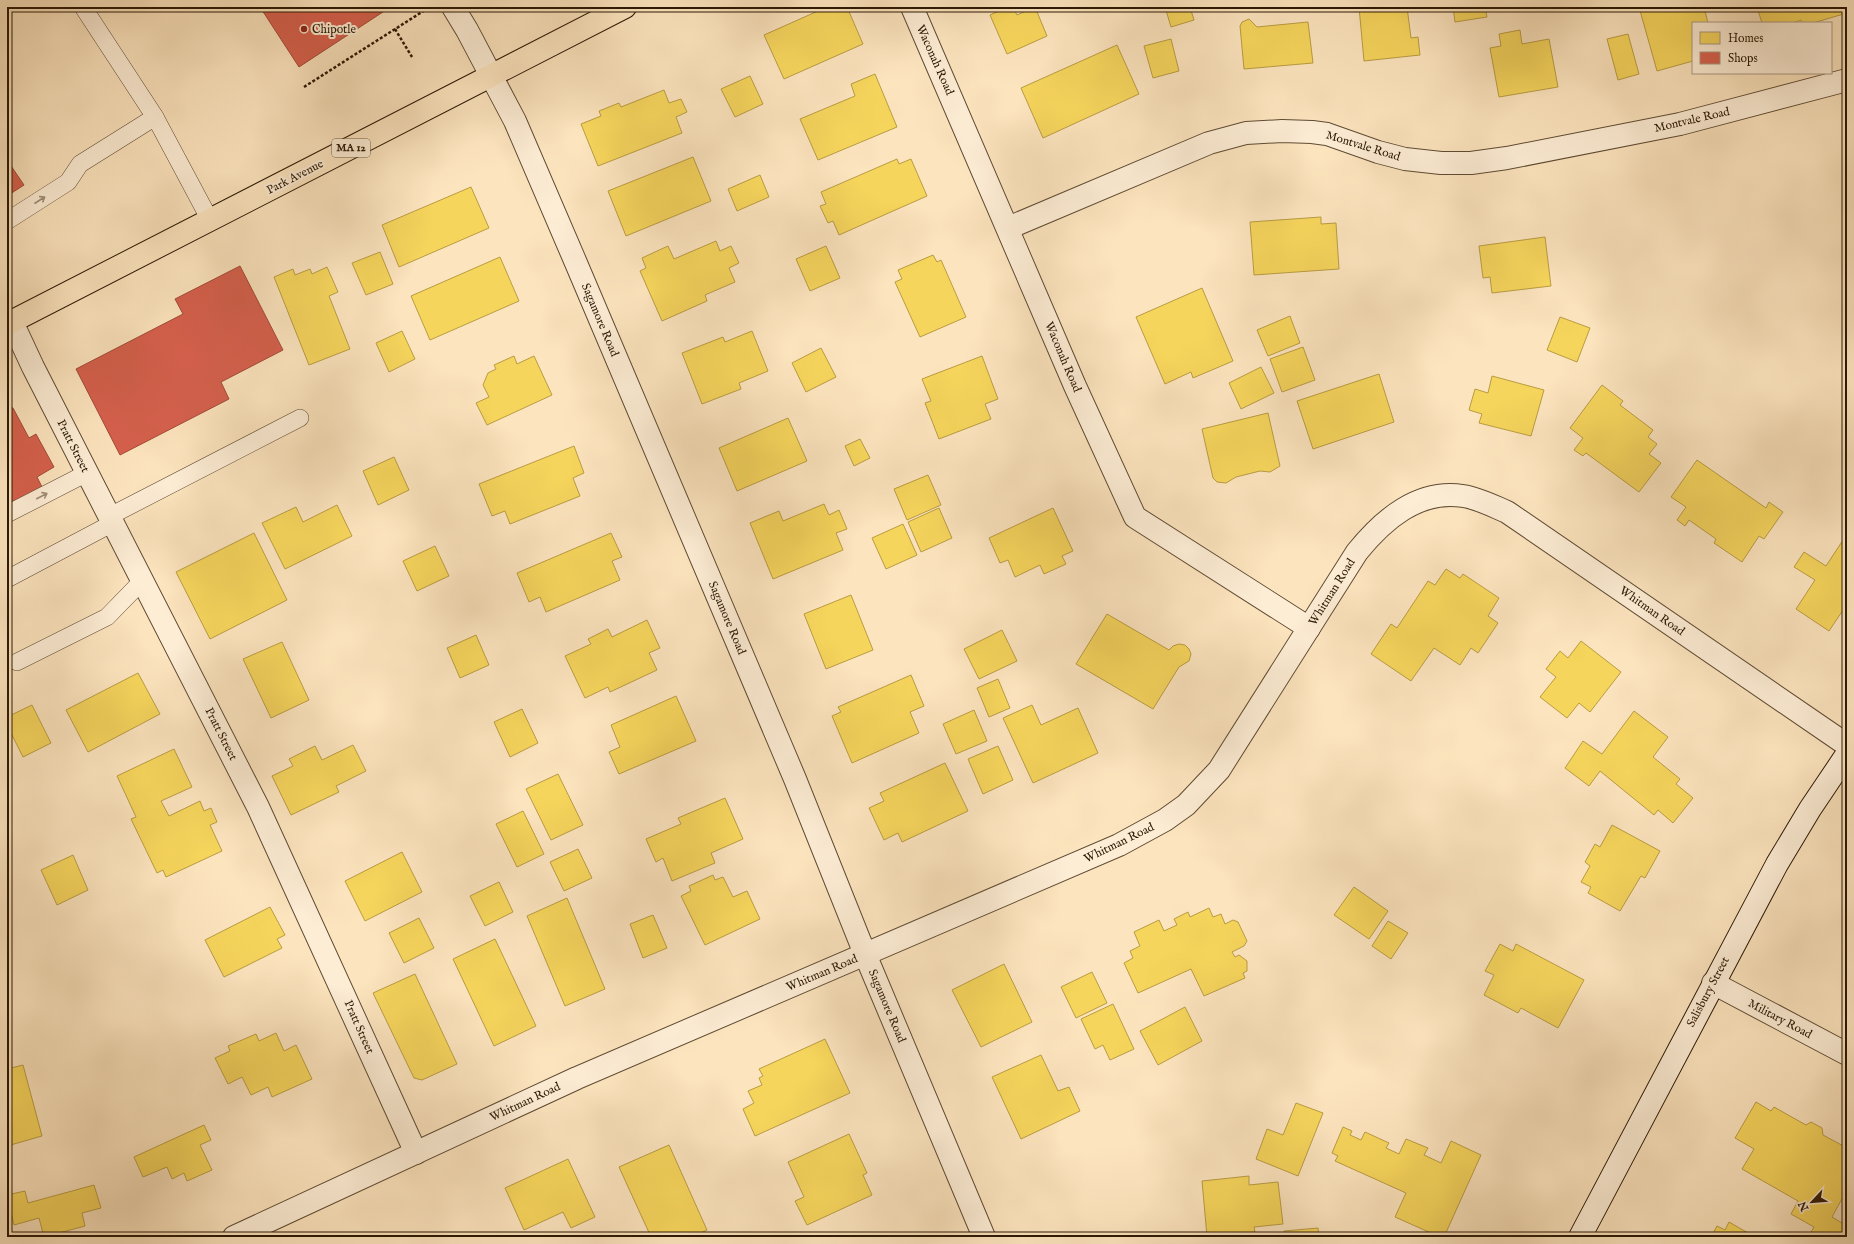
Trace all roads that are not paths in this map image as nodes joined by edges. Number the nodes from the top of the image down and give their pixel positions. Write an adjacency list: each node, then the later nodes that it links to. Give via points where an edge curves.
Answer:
1 (83, 7): 7 (lane)
2 (453, 7): 5 (street, Sagamore Road)
3 (625, 7): 5 (main road, Park Avenue / MA 12)
4 (912, 7): 10 (street, Waconah Road)
5 (492, 76): 8 (main road, Park Avenue / MA 12); 22 (street, Sagamore Road, via 515,121 628,383 796,779)
6 (1847, 80): 10 (street, Montvale Road, via 1680,124 1471,163 1405,159 1327,134 1312,132 1246,134 1209,143)
7 (155, 117): 8 (lane); 9 (lane, one-way to 7, via 68,182 80,164)
8 (210, 220): 11 (main road, Park Avenue / MA 12)
9 (7, 221)
10 (1008, 228): 18 (street, Waconah Road, via 1075,386 1135,517)
11 (10, 323): 13 (street, Pratt Street)
12 (300, 418): 15 (lane)
13 (87, 473): 14 (lane, one-way to 13); 15 (street, Pratt Street)
14 (7, 514)
15 (111, 519): 16 (lane); 17 (street, Pratt Street)
16 (7, 579)
17 (142, 581): 19 (lane, via 107,617); 25 (street, Pratt Street, via 258,807)
18 (1309, 628): 20 (street, Whitman Road, via 1357,552 1382,524 1396,513 1422,500 1445,496 1477,499 1507,512); 22 (street, Whitman Road, via 1219,770 1186,805 1165,820 1119,845)
19 (17, 662)
20 (1847, 745)
21 (1847, 754): 23 (street, Salisbury Street, via 1777,864)
22 (865, 954): 25 (street, Whitman Road, via 577,1078); 27 (street, Sagamore Road)
23 (1713, 983): 24 (street, Military Road); 28 (street, Salisbury Street)
24 (1847, 1054)
25 (416, 1153): 26 (street, Whitman Road)
26 (234, 1237)
27 (984, 1237)
28 (1580, 1237)

